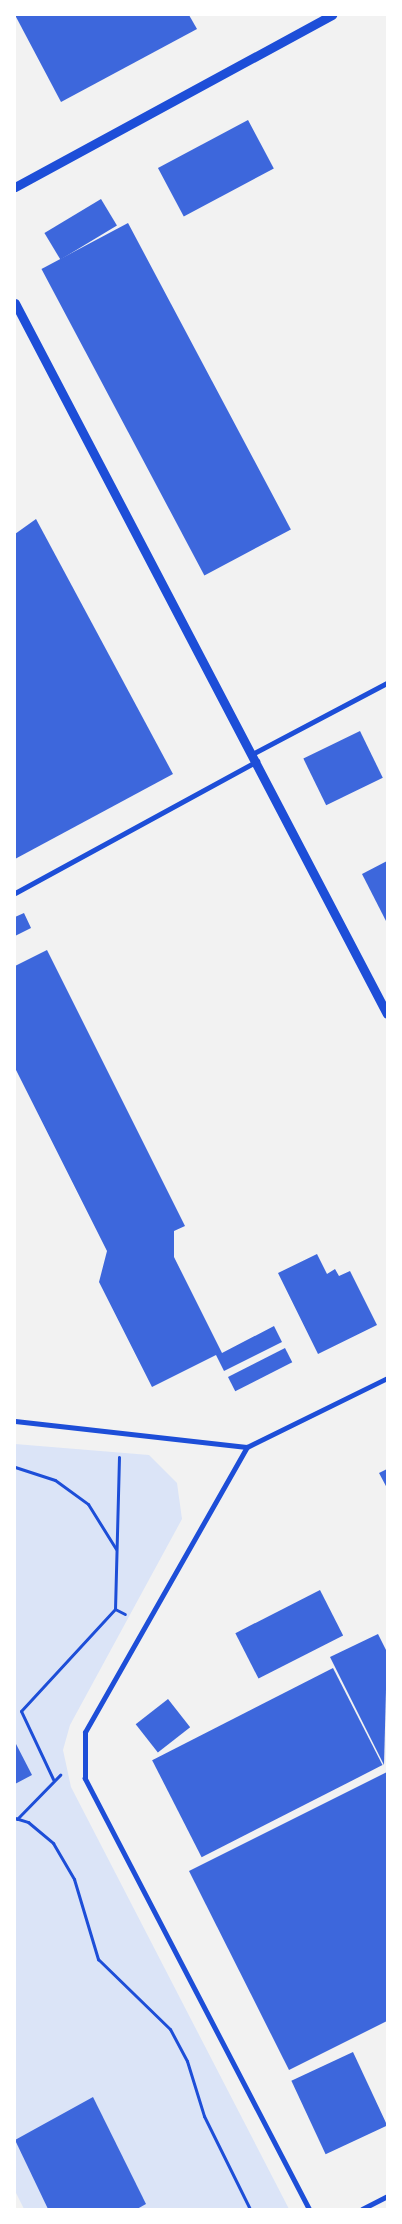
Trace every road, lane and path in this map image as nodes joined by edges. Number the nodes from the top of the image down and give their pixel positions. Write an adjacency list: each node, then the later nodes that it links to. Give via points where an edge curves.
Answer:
1 (332, 15): 2 (street)
2 (15, 187)
3 (15, 303): 5 (street)
4 (387, 683): 5 (street)
5 (256, 757): 6 (street); 7 (street)
6 (15, 893)
7 (387, 1014)
8 (387, 1378): 11 (street)
9 (15, 1421): 10 (street)
10 (120, 1433): 11 (street); 13 (path)
11 (248, 1447): 15 (street)
12 (15, 1467): 13 (path, via 54,1480 88,1504)
13 (117, 1551): 14 (path)
14 (115, 1609): 15 (path); 17 (path, via 20,1711)
15 (146, 1625): 16 (street, via 85,1732)
16 (85, 1762): 17 (path); 21 (street, via 85,1778)
17 (53, 1779): 18 (path)
18 (16, 1819): 20 (path, via 53,1843 74,1880 98,1958 170,2029 187,2061 204,2116)
19 (387, 2196): 22 (street)
20 (250, 2209)
21 (309, 2209)
22 (362, 2209)

